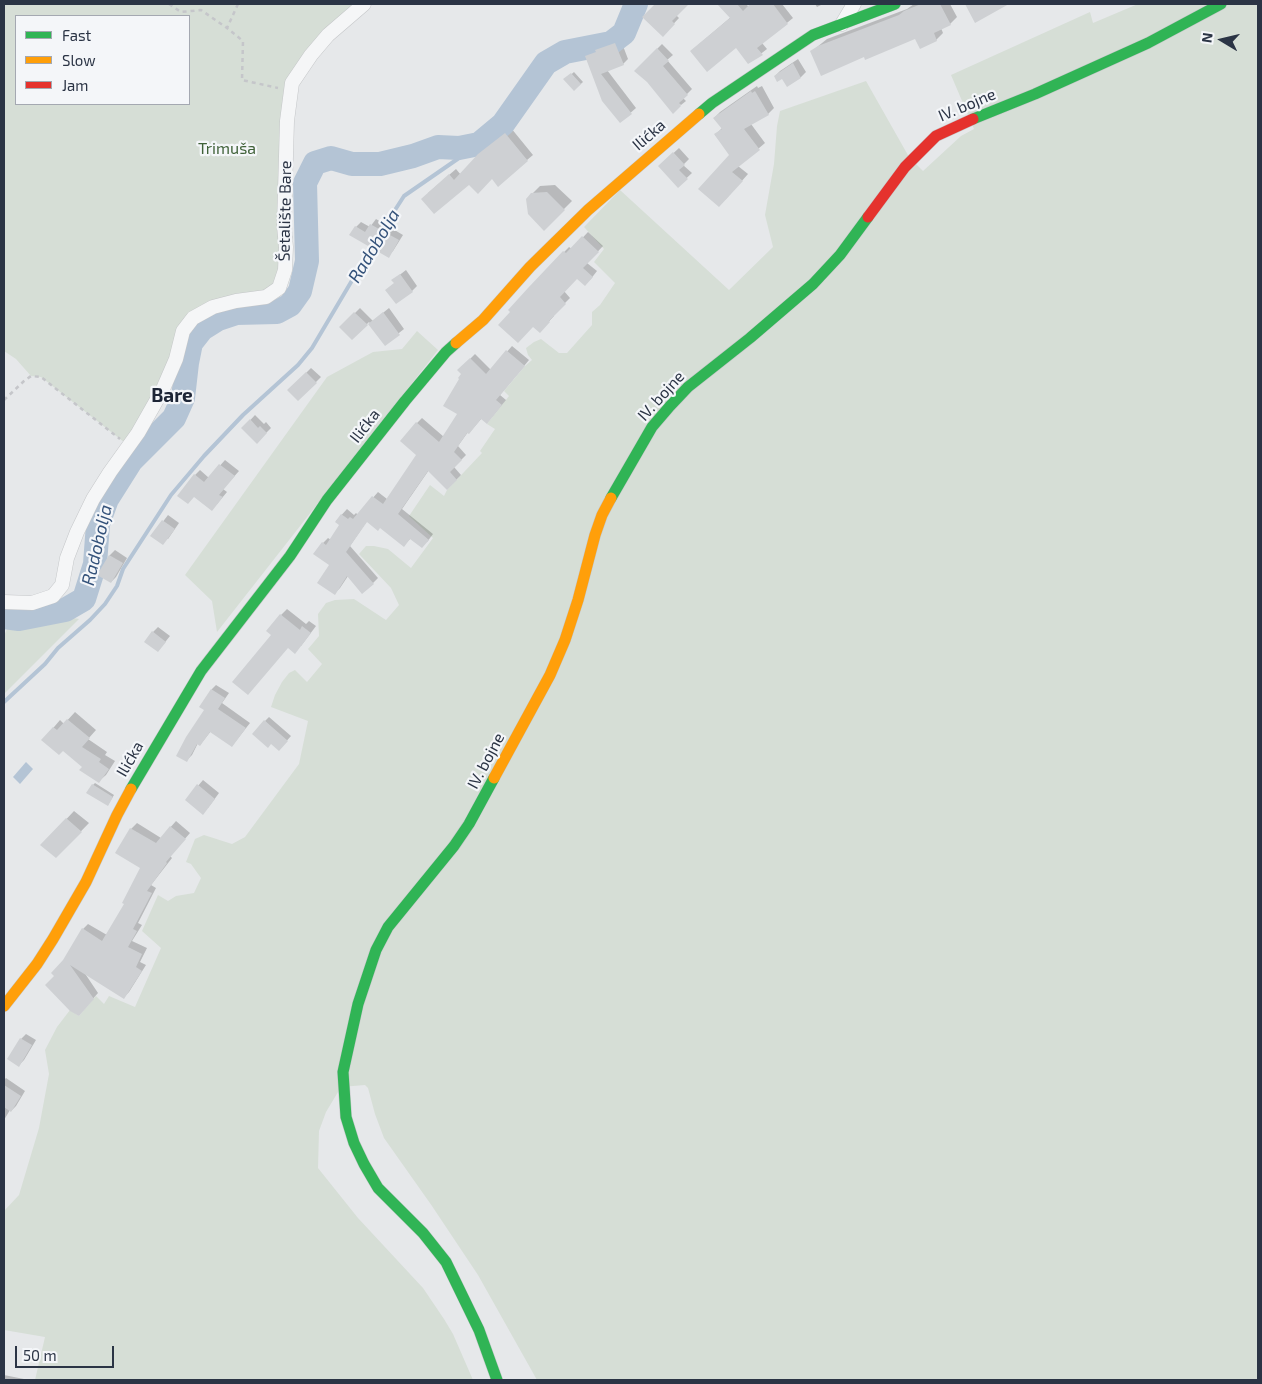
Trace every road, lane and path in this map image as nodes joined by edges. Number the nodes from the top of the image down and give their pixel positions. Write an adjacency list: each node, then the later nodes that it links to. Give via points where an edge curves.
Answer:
1 (169, 4): 8 (path, via 181,12 201,10)
2 (238, 4): 8 (path)
3 (364, 4): 9 (street, Šetalište Bare, via 328,35 292,83)
4 (854, 4): 7 (street)
5 (895, 4): 7 (main road, Ilićka)
6 (1221, 4): 14 (main road, IV. bojne, via 1148,43 936,136 905,167 840,255 813,284 688,387 670,406 652,427 602,515 578,600 550,675 469,824 388,927 376,950 358,1004 343,1072 346,1117 364,1164 378,1188 423,1233 446,1262 479,1330)
7 (842, 24): 13 (main road, Ilićka, via 813,36 712,103 588,210 530,267 483,320 446,352 327,500 290,556 202,671 129,794 53,940)
8 (227, 28): 9 (path, via 243,40 242,80 275,87)
9 (290, 94): 11 (street, Šetalište Bare, via 284,226 286,247 279,288 266,296 213,307 193,318 184,331 163,389)
10 (4, 400): 11 (path, via 31,376 41,377)
11 (129, 446): 12 (street, Šetalište Bare, via 97,492 77,532 67,558 62,585 53,596 32,603)
12 (4, 602)
13 (4, 1006)
14 (497, 1380)

